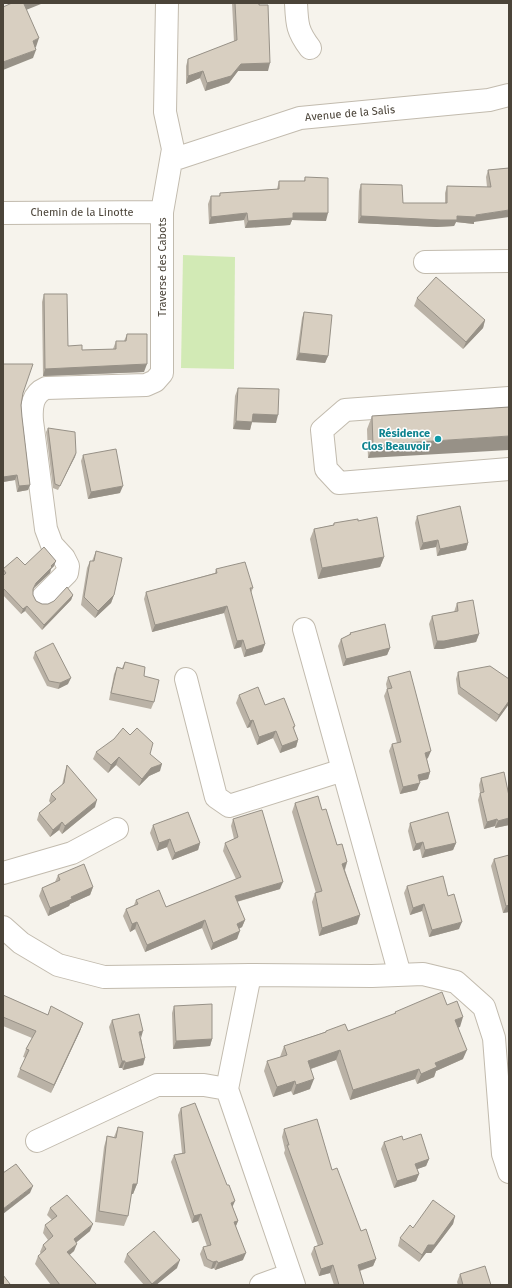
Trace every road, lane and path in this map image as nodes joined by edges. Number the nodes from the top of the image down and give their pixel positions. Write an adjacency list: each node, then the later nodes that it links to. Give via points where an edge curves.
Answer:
1 (167, 3): 5 (street, Traverse des Cabots, via 165,112)
2 (296, 3): 3 (street, via 296,22 301,36)
3 (310, 48)
4 (509, 95): 5 (street, Avenue de la Salis, via 489,100 300,118)
5 (172, 154): 6 (street, Traverse des Cabots)
6 (162, 212): 7 (street, Chemin de la Linotte); 12 (street, Traverse des Cabots, via 162,373 155,381 146,385 46,388 34,398 31,407 46,529 52,545 68,566 67,573)
7 (3, 213)
8 (509, 261): 9 (street)
9 (425, 262)
10 (509, 398): 11 (street, via 345,410 322,430 326,469 339,483)
11 (509, 469)
12 (43, 597)
13 (304, 629): 15 (street)
14 (186, 679): 15 (street, via 216,797 229,806)
15 (343, 770): 20 (street)
16 (117, 829): 17 (street, via 72,854)
17 (3, 873)
18 (3, 927): 19 (street, via 21,943 58,964 104,977)
19 (250, 975): 20 (street); 21 (street)
20 (400, 975): 23 (street, via 423,974 456,982 484,1007 494,1038 503,1154)
21 (227, 1089): 22 (street, via 204,1085 157,1085); 24 (street)
22 (37, 1141)
23 (509, 1172)
24 (292, 1280): 25 (street)
25 (261, 1285)

